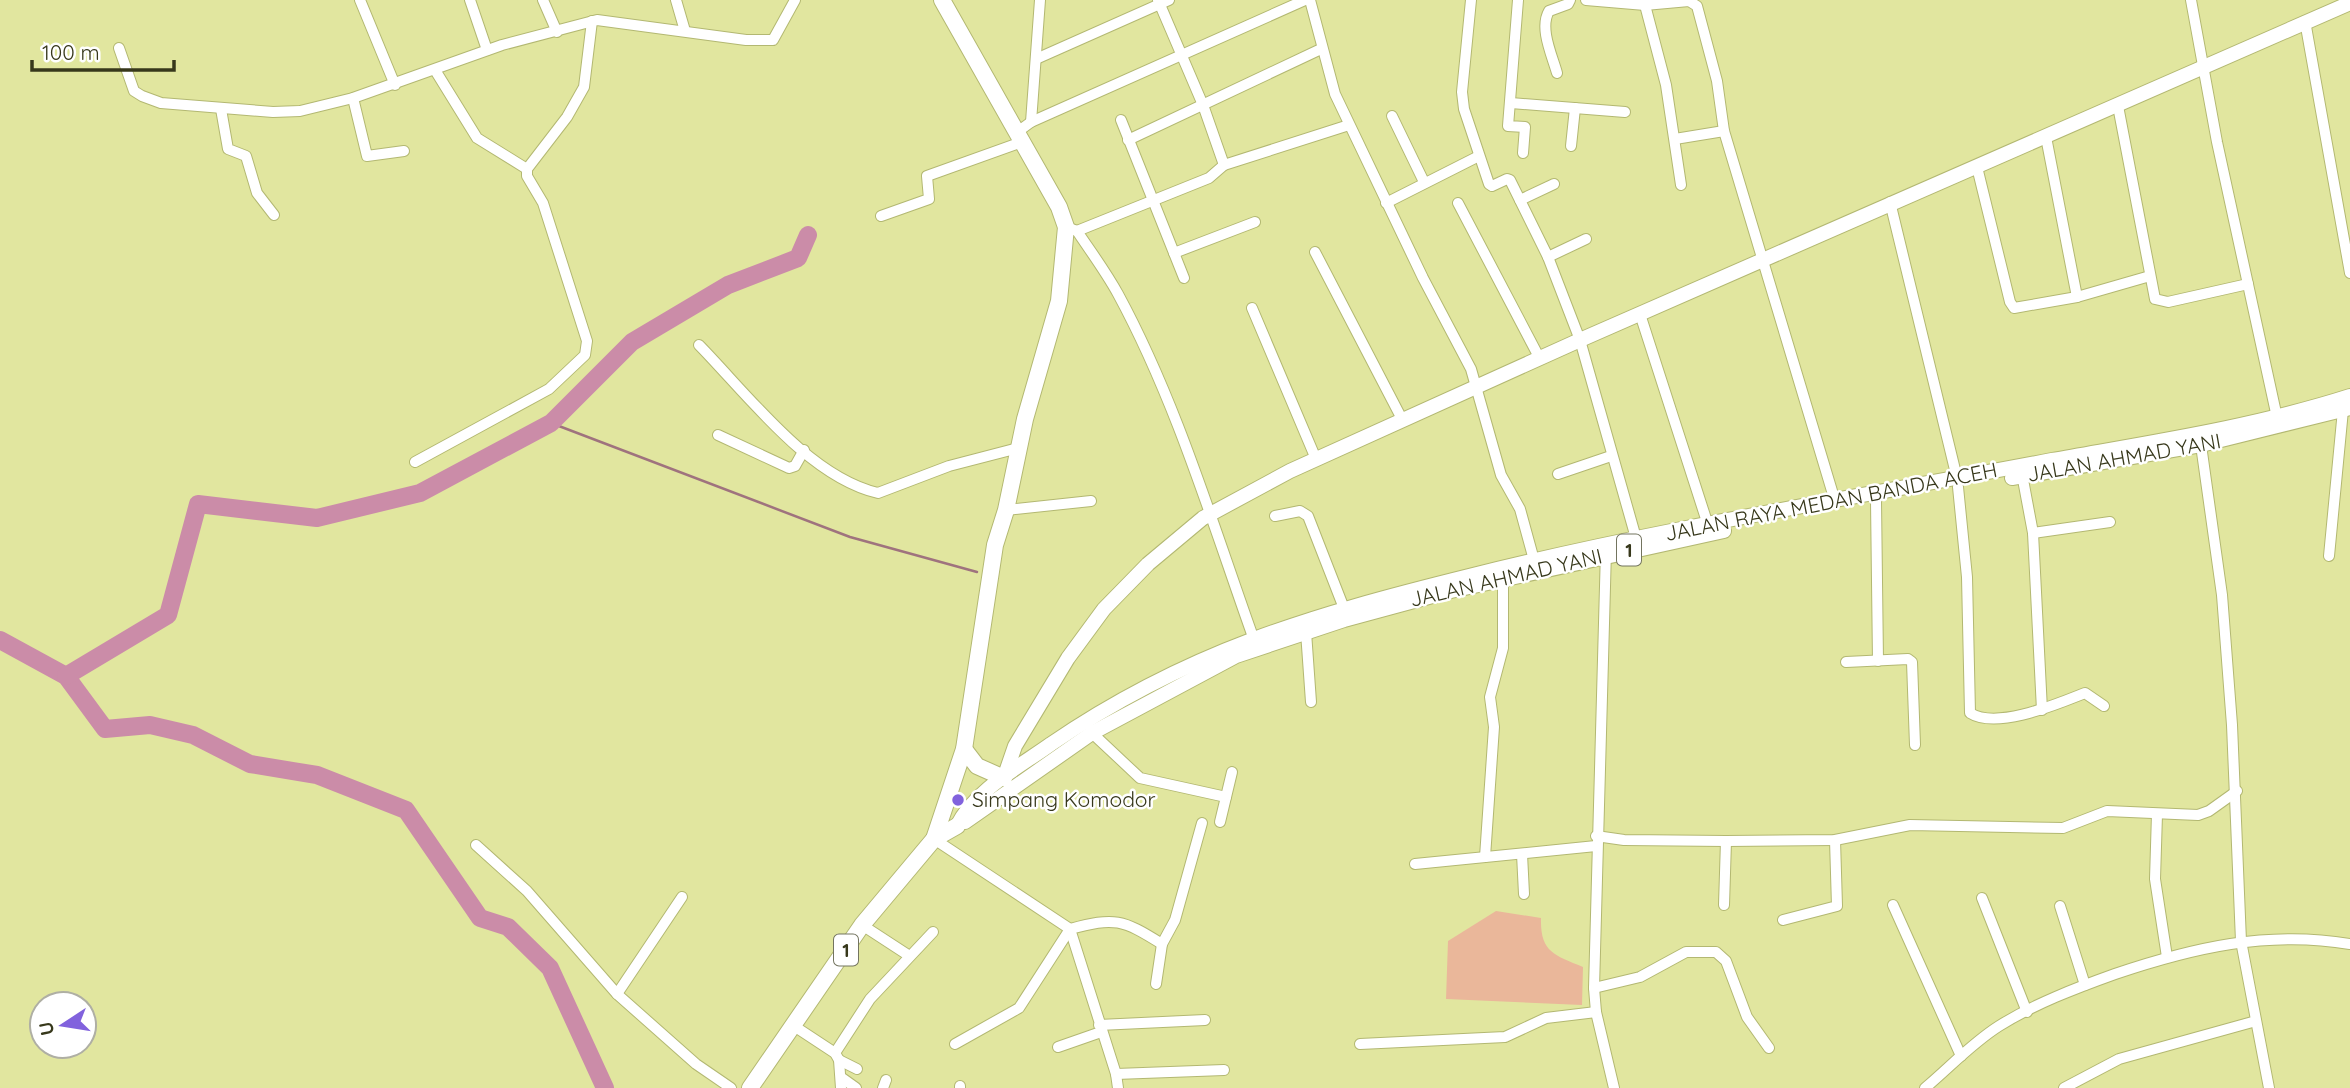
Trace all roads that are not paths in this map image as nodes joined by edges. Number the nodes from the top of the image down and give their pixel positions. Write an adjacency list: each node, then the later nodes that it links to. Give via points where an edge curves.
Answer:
1 (360, 0): 29 (street)
2 (470, 0): 23 (street)
3 (543, 0): 20 (street)
4 (676, 0): 19 (street)
5 (795, 0): 19 (street, via 773,40)
6 (942, 0): 42 (highway)
7 (1040, 0): 25 (street)
8 (1307, 0): 22 (street); 24 (street)
9 (1471, 0): 49 (street, via 1462,92)
10 (1518, 0): 31 (street)
11 (1570, 0): 28 (street, via 1546,15)
12 (1586, 0): 16 (street)
13 (2191, 0): 26 (street)
14 (1162, 1): 24 (street); 25 (street)
15 (2350, 2): 18 (main road)
16 (1645, 5): 41 (street, via 1689,1 1697,6 1717,81); 44 (street)
17 (592, 21): 19 (street); 20 (street); 52 (street, via 584,87)
18 (2305, 21): 26 (main road); 70 (street)
19 (685, 31)
20 (556, 32): 23 (street)
21 (119, 48): 35 (street, via 134,91 142,96 161,103)
22 (1321, 49): 32 (street); 40 (street)
23 (486, 50): 27 (street)
24 (1183, 55): 32 (street); 39 (street)
25 (1036, 59): 39 (street)
26 (2205, 65): 33 (main road); 73 (street)
27 (435, 69): 29 (street); 52 (street, via 477,138)
28 (1557, 73)
29 (395, 85): 30 (street)
30 (353, 97): 35 (street, via 300,111); 47 (street, via 367,156)
31 (1511, 103): 34 (street); 48 (street, via 1508,126 1525,127)
32 (1203, 105): 45 (street); 50 (street)
33 (2118, 106): 43 (main road); 71 (street)
34 (1575, 108): 36 (street); 46 (street)
35 (221, 109): 61 (street, via 228,149 246,156 257,193)
36 (1625, 112)
37 (1392, 116): 53 (street)
38 (1121, 120): 45 (street)
39 (1031, 122): 42 (street)
40 (1349, 125): 50 (street); 59 (street)
41 (1724, 131): 44 (street); 69 (street)
42 (1019, 137): 62 (street, via 927,176 929,199); 64 (highway)
43 (2046, 137): 51 (main road); 74 (street)
44 (1675, 139): 55 (street)
45 (1128, 140): 56 (street)
46 (1571, 146)
47 (404, 151)
48 (1523, 153)
49 (1479, 156): 53 (street); 57 (street, via 1490,186 1509,179)
50 (1224, 166): 56 (street, via 1209,178)
51 (1977, 167): 58 (main road); 74 (street, via 2012,306 2017,309)
52 (527, 169): 91 (street, via 541,198 587,341 585,355 548,389)
53 (1424, 182): 59 (street)
54 (1554, 184): 57 (street)
55 (1681, 185)
56 (1152, 200): 64 (street); 67 (street)
57 (1520, 200): 68 (street)
58 (1890, 202): 69 (main road); 94 (street)
59 (1386, 203): 80 (street)
60 (1458, 203): 79 (street)
61 (274, 215)
62 (881, 216)
63 (1255, 222): 67 (street)
64 (1071, 229): 87 (highway, via 1059,301); 99 (street, via 1117,291 1138,334)
65 (1586, 239): 68 (street)
66 (1315, 251): 83 (street)
67 (1174, 253): 72 (street)
68 (1548, 257): 77 (street)
69 (1762, 261): 76 (main road); 96 (street)
70 (2350, 273)
71 (2150, 276): 73 (street, via 2155,299 2163,303); 74 (street)
72 (1184, 278)
73 (2248, 284): 84 (street)
74 (2077, 297)
75 (1252, 308): 90 (street)
76 (1640, 314): 77 (main road); 102 (street)
77 (1580, 340): 79 (main road); 89 (street)
78 (699, 345): 88 (street)
79 (1540, 359): 80 (main road)
80 (1478, 388): 83 (main road); 107 (street, via 1501,475 1520,509)
81 (2350, 396): 84 (main road, JALAN RAYA MEDAN BANDA ACEH / 1)
82 (2347, 409): 84 (main road, JALAN AHMAD YANI / 1); 106 (street)
83 (1403, 421): 90 (main road)
84 (2278, 422): 86 (main road, JALAN AHMAD YANI / 1); 92 (main road, JALAN RAYA MEDAN BANDA ACEH / 1)
85 (718, 435): 88 (street, via 789,468)
86 (2201, 445): 92 (main road, JALAN AHMAD YANI / 1); 122 (street, via 2222,595)
87 (1018, 448): 88 (street, via 949,466 878,493 849,484); 98 (highway)
88 (804, 450)
89 (1611, 456): 93 (street); 104 (street)
90 (1316, 459): 99 (main road)
91 (415, 462)
92 (2022, 471): 94 (main road, JALAN AHMAD YANI / 1); 103 (street)
93 (1558, 474)
94 (1958, 483): 96 (main road, JALAN RAYA MEDAN BANDA ACEH / 1); 97 (main road, JALAN AHMAD YANI / 1); 116 (street, via 1967,577 1968,707 1974,715 1992,718)
95 (1091, 501): 98 (street)
96 (1835, 501): 102 (main road, JALAN RAYA MEDAN BANDA ACEH / 1)
97 (1876, 502): 105 (main road, JALAN AHMAD YANI / 1); 112 (street)
98 (1006, 510): 119 (highway, via 983,607)
99 (1209, 514): 111 (street); 121 (main road, via 1148,564 1104,609 1015,746)
100 (1275, 516): 109 (street, via 1300,510 1308,516)
101 (2110, 522): 103 (street)
102 (1708, 525): 104 (main road, JALAN RAYA MEDAN BANDA ACEH / 1)
103 (2032, 533): 116 (street)
104 (1636, 538): 105 (main road, JALAN RAYA MEDAN BANDA ACEH / 1)
105 (1606, 549): 107 (main road, JALAN RAYA MEDAN BANDA ACEH / 1); 108 (main road, JALAN AHMAD YANI / 1); 130 (street)
106 (2329, 556)
107 (1534, 560): 109 (main road, JALAN RAYA MEDAN BANDA ACEH / 1)
108 (1503, 578): 109 (main road, JALAN AHMAD YANI / 1); 134 (street, via 1503,648 1490,697 1494,727)
109 (1346, 613): 110 (main road, JALAN AHMAD YANI / 1); 111 (main road, JALAN RAYA MEDAN BANDA ACEH / 1)
110 (1306, 632): 114 (street); 117 (main road, JALAN AHMAD YANI / 1, via 1236,656)
111 (1253, 637): 121 (main road, JALAN RAYA MEDAN BANDA ACEH / 1, via 1149,685)
112 (1878, 661): 113 (street); 118 (street, via 1912,662)
113 (1846, 662)
114 (1311, 702)
115 (2104, 706): 116 (street, via 2085,693)
116 (2042, 710)
117 (1092, 733): 123 (street, via 1140,778); 127 (main road, JALAN AHMAD YANI / 1)
118 (1915, 745)
119 (964, 749): 121 (highway, via 977,766); 128 (highway)
120 (1232, 772): 123 (street)
121 (1004, 778): 127 (main road, JALAN RAYA MEDAN BANDA ACEH / 1, via 964,813)
122 (2237, 791): 124 (street, via 2198,815); 146 (street)
123 (1226, 797): 125 (street)
124 (2157, 814): 129 (street, via 2107,811 2074,827 2049,830 1910,825); 150 (street, via 2155,879)
125 (1220, 822)
126 (1202, 823): 147 (street, via 1175,920)
127 (957, 826): 128 (highway, JALAN RAYA MEDAN BANDA ACEH / 1)
128 (934, 839): 143 (highway, JALAN RAYA MEDAN BANDA ACEH / 1); 144 (street)
129 (1835, 840): 131 (street); 142 (street, via 1836,906)
130 (1596, 841): 131 (street); 133 (street); 153 (street)
131 (1727, 841): 139 (street)
132 (476, 845): 154 (street, via 527,891)
133 (1522, 854): 134 (street); 136 (street)
134 (1485, 857): 135 (street)
135 (1415, 864)
136 (1524, 894)
137 (682, 897): 154 (street)
138 (1982, 898): 156 (street)
139 (1724, 905)
140 (1892, 905): 166 (street)
141 (2060, 906): 152 (street)
142 (1783, 920)
143 (862, 925): 149 (street); 159 (highway, JALAN RAYA MEDAN BANDA ACEH / 1)
144 (1070, 929): 147 (street, via 1100,921 1122,922); 160 (street); 161 (street, via 1019,1008)
145 (933, 932): 149 (street)
146 (2241, 941): 148 (street, via 2297,939); 150 (street); 158 (street)
147 (1162, 944): 151 (street)
148 (2350, 944)
149 (908, 956): 165 (street, via 870,999)
150 (2166, 957): 152 (street)
151 (1156, 984)
152 (2085, 985): 156 (street)
153 (1594, 988): 155 (street); 164 (street, via 1640,977 1686,952 1716,952 1726,961 1747,1017)
154 (617, 994): 171 (street, via 696,1064)
155 (1596, 1012): 162 (street, via 1546,1018 1505,1037); 175 (street)
156 (2027, 1012): 166 (street, via 1998,1027)
157 (1205, 1020): 160 (street)
158 (2256, 1021): 177 (street, via 2119,1059); 178 (street)
159 (794, 1026): 165 (street); 172 (highway, JALAN RAYA MEDAN BANDA ACEH / 1)
160 (1100, 1028): 163 (street); 169 (street)
161 (955, 1044)
162 (1360, 1044)
163 (1058, 1047)
164 (1769, 1048)
165 (837, 1056): 167 (street); 170 (street)
166 (1961, 1056): 176 (street)
167 (857, 1069)
168 (1224, 1070): 169 (street)
169 (1116, 1074): 174 (street)
170 (842, 1083): 173 (street)
171 (731, 1088)
172 (750, 1088)
173 (856, 1088)
174 (1118, 1088)
175 (1614, 1088)
176 (1925, 1088)
177 (2064, 1088)
178 (2269, 1088)

